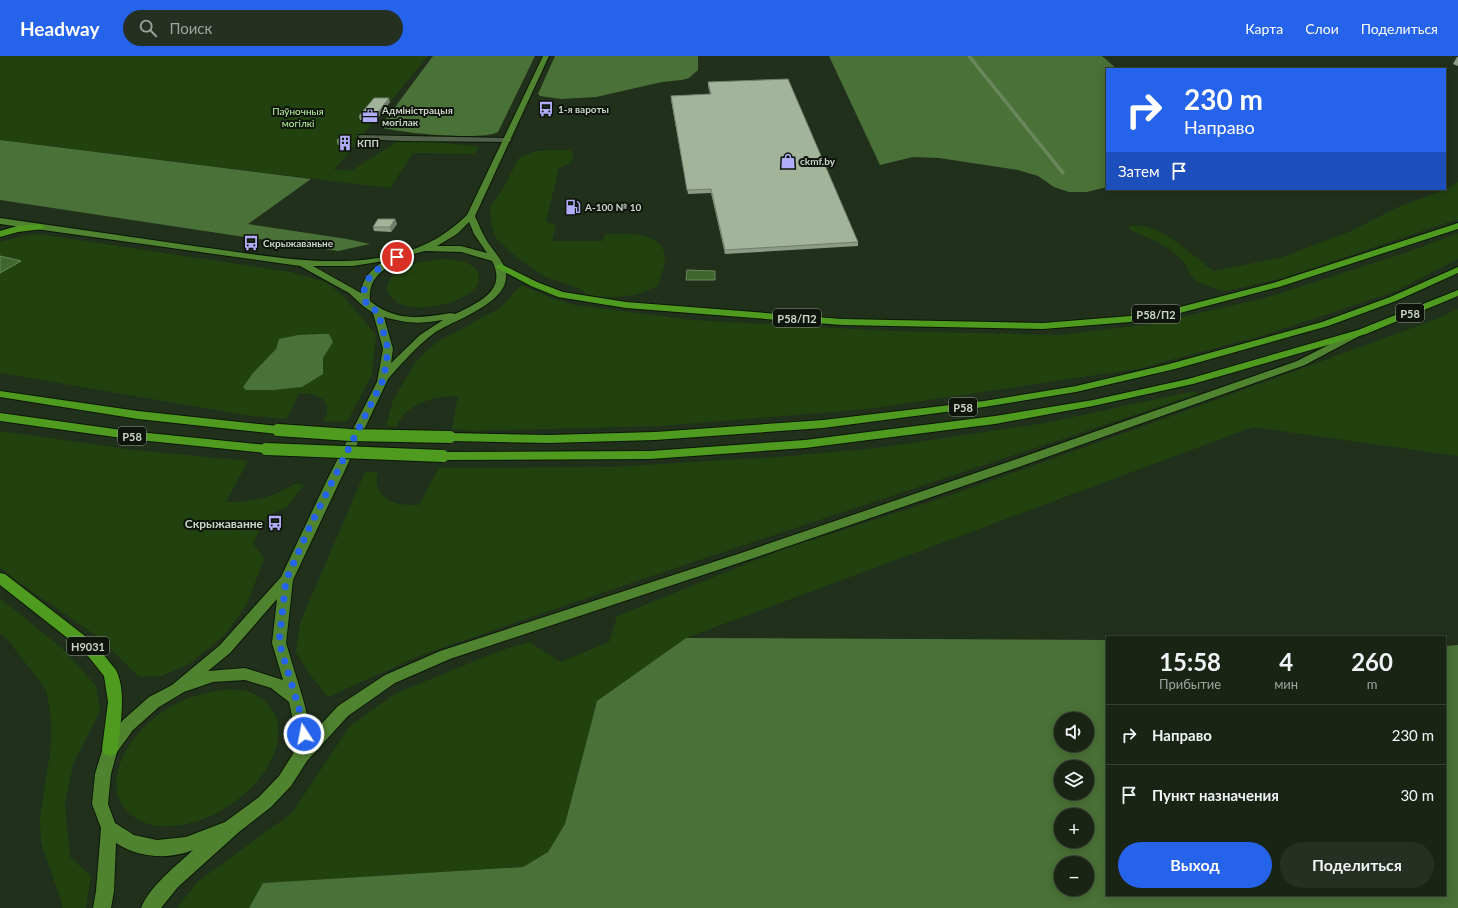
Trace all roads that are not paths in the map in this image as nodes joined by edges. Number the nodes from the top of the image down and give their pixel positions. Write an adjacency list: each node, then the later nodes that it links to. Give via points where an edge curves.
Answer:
1 (546, 56): 3 (main road)
2 (362, 137): 3 (street)
3 (508, 140): 4 (main road)
4 (471, 216): 11 (main road, via 454,232); 13 (main road)
5 (0, 221): 6 (main road, Р58/П2)
6 (10, 222): 8 (main road, Р58/П2); 9 (highway)
7 (1458, 226): 15 (highway, Р58/П2, via 1276,284 1180,310 1130,319 1043,326 934,326 842,322 626,305 561,295)
8 (40, 227): 10 (highway, Р58/П2); 14 (main road, Р58/П2)
9 (0, 229)
10 (0, 234)
11 (419, 250): 12 (main road, Р58/П2); 13 (main road, Р58/П2, via 474,250)
12 (397, 257): 14 (main road, Р58/П2, via 352,263); 18 (main road, Р58/П2, via 381,266 367,280 364,292)
13 (493, 259): 15 (main road, Р58/П2)
14 (300, 263): 18 (main road, Р58/П2, via 346,288)
15 (500, 267): 20 (main road, Р58/П2, via 502,277 498,289 486,301)
16 (1458, 270): 23 (highway, Р58, bridge, via 1393,300 1325,324 1171,367 1076,389 984,404 823,424 655,436 549,439 350,435 194,423)
17 (1458, 293): 21 (highway, Р58)
18 (366, 304): 19 (main road, Р58/П2)
19 (378, 312): 20 (main road, Р58/П2, via 419,321); 22 (main road, Н9031, via 388,349)
20 (464, 313): 22 (main road, Н9031, via 431,331 406,352)
21 (1362, 332): 24 (highway, Р58, bridge, via 1189,382 995,420 805,444 650,455 443,456 266,449 129,435); 30 (main road, Н9031, via 1301,363 1046,453 445,655 390,679 343,711)
22 (384, 378): 26 (main road, Н9031)
23 (0, 394)
24 (0, 417)
25 (0, 578): 29 (highway, Н9031, via 89,647 111,674 115,702)
26 (286, 580): 27 (main road, Н9031, via 225,649); 28 (main road, Н9031, via 279,642)
27 (177, 689): 28 (main road, Н9031, via 213,676 245,674 276,683); 29 (main road, Н9031, via 154,702 128,725)
28 (296, 699): 30 (main road, Н9031, via 304,734)
29 (110, 749): 32 (main road, Н9031, via 103,774 100,804)
30 (301, 756): 31 (main road, Н9031, via 285,781 265,802)
31 (233, 826): 32 (main road, Н9031, via 186,845 157,848 131,843); 34 (main road, Н9031, via 172,881)
32 (109, 828): 33 (main road, Н9031)
33 (102, 908)
34 (150, 908)

